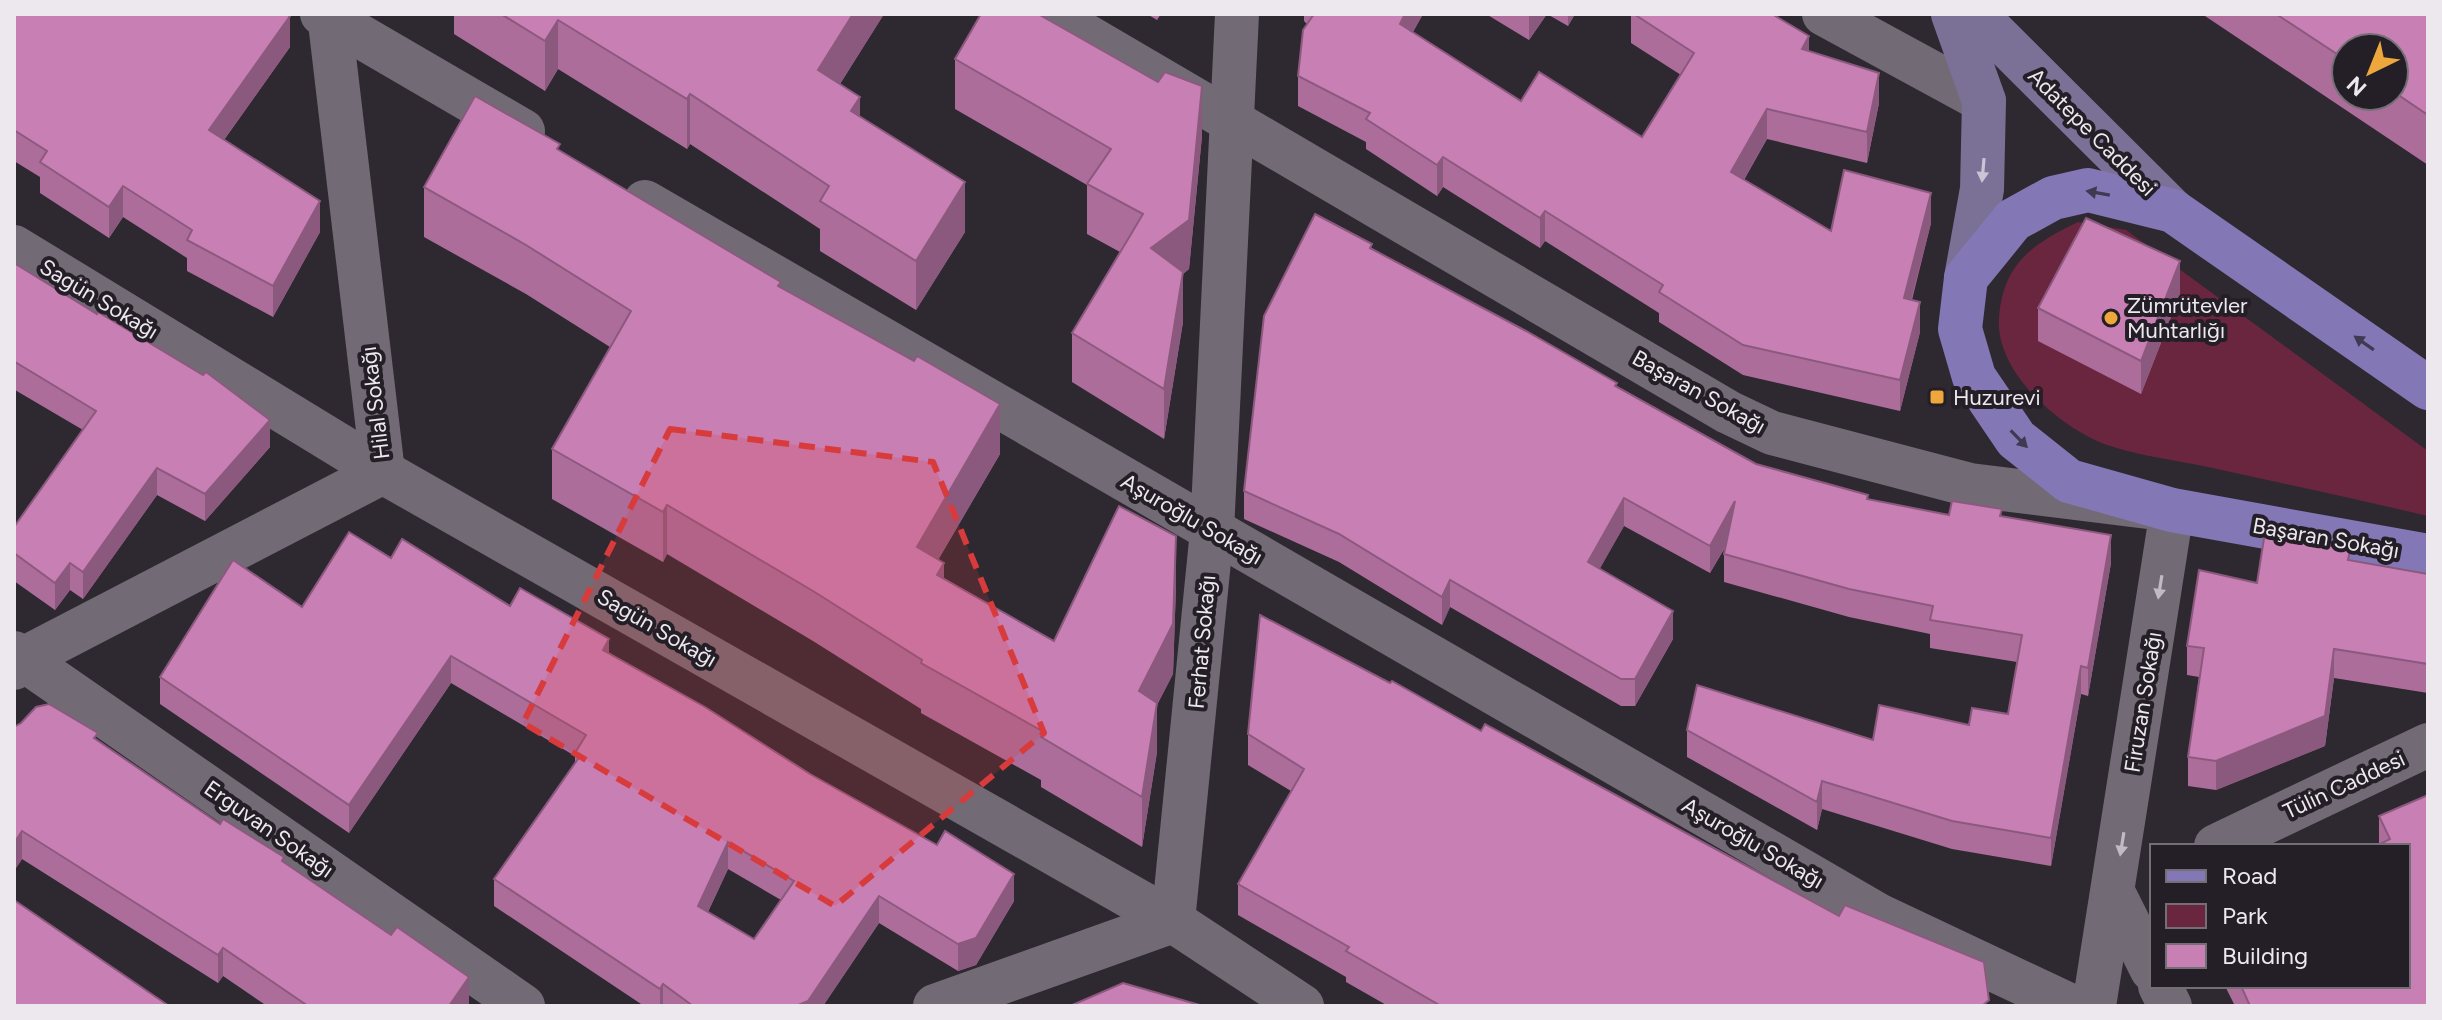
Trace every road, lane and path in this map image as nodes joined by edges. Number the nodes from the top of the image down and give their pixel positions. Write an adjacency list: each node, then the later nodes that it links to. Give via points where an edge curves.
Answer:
1 (1049, 14): 8 (street, Başaran Sokağı)
2 (1237, 14): 8 (street, Ferhat Sokağı)
3 (1824, 14): 7 (street)
4 (1953, 14): 7 (main road)
5 (1975, 14): 11 (main road, Adatepe Caddesi)
6 (327, 16): 9 (street); 15 (street, Hilal Sokağı)
7 (1984, 101): 13 (main road, one-way to 13, via 1982,189)
8 (1230, 121): 16 (street, Başaran Sokağı, via 1772,433 1970,485); 17 (street, Ferhat Sokağı)
9 (564, 155)
10 (606, 179): 17 (street, Aşuroğlu Sokağı)
11 (2173, 211): 13 (main road, Adatepe Caddesi, one-way to 13, via 2088,190 2053,198 2013,220); 14 (main road, one-way to 11)
12 (14, 247): 15 (street, Sagün Sokağı)
13 (1966, 278): 16 (main road, one-way to 16, via 1960,329 1974,377 2016,439 2069,481)
14 (2428, 388)
15 (383, 472): 19 (street, Hilal Sokağı); 23 (street, Sagün Sokağı)
16 (2172, 510): 18 (main road, Başaran Sokağı); 22 (street, Firuzan Sokağı, one-way to 22)
17 (1212, 531): 23 (street, Ferhat Sokağı); 29 (street, Aşuroğlu Sokağı, via 1880,916)
18 (2428, 556)
19 (17, 660): 26 (street, Erguvan Sokağı)
20 (2428, 745): 21 (street, Tülin Caddesi)
21 (2220, 844)
22 (2133, 885): 24 (street); 30 (street)
23 (1173, 921): 27 (street); 28 (street, Sagün Sokağı)
24 (2150, 961)
25 (2161, 988): 31 (street)
26 (523, 1006)
27 (935, 1006)
28 (1302, 1006)
29 (2071, 1006)
30 (2094, 1006)
31 (2170, 1006)

